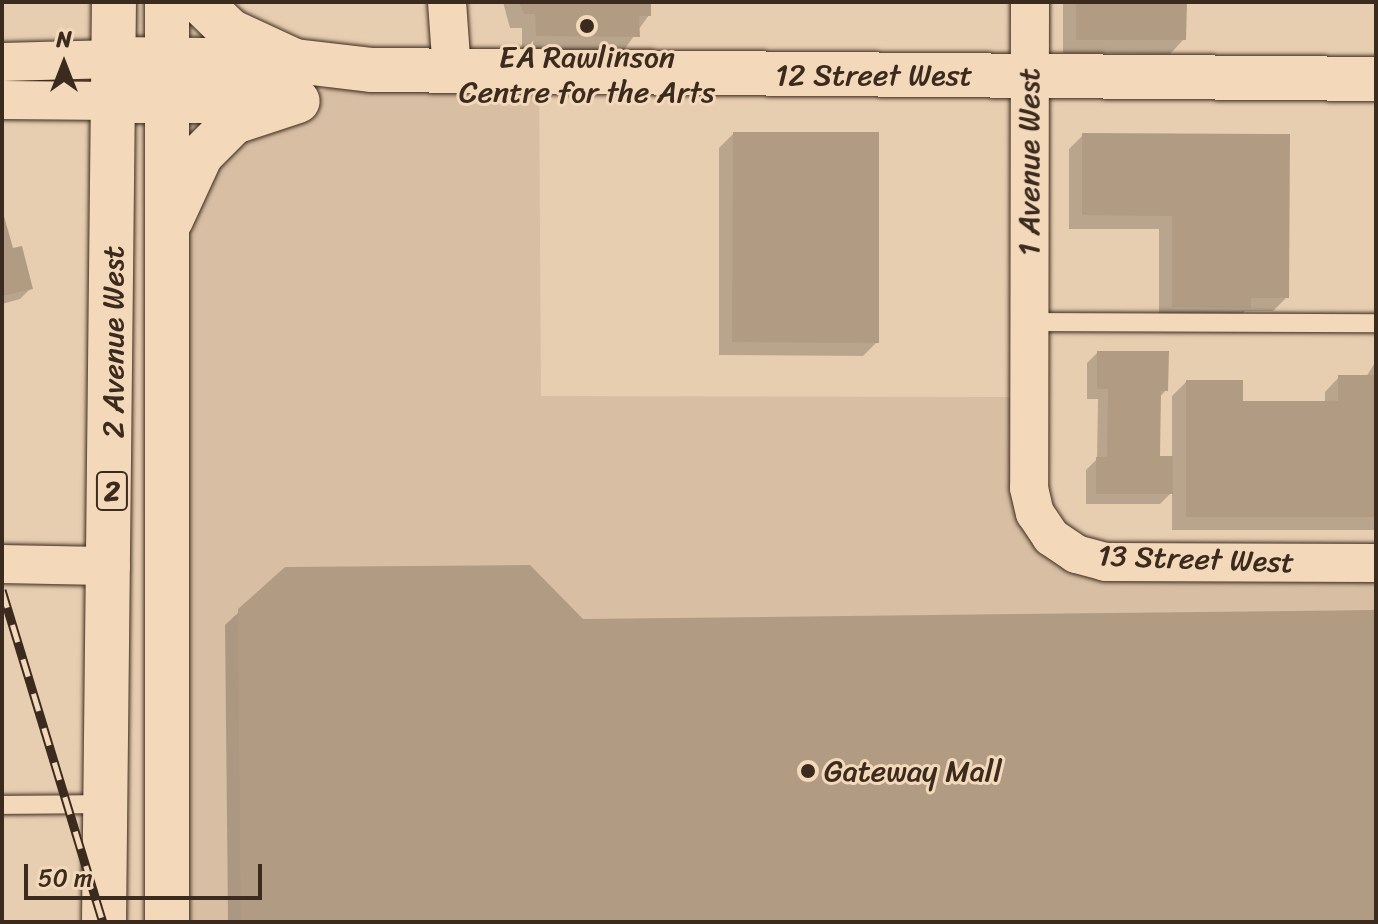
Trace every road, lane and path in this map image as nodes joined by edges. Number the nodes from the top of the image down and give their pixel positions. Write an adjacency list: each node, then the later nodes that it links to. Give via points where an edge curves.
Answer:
1 (114, 2): 10 (main road, 2 Avenue West / 2)
2 (167, 2): 11 (main road, 2 Avenue West / 2)
3 (200, 2): 12 (main road)
4 (447, 2): 7 (street)
5 (1030, 2): 8 (street, 1 Avenue West)
6 (2, 62): 10 (street, 12 Street West)
7 (452, 71): 8 (main road, 12 Street West); 12 (main road, 12 Street West, via 372,70)
8 (1029, 76): 9 (main road, 12 Street West); 15 (street, 1 Avenue West)
9 (1376, 79)
10 (115, 80): 11 (main road, 12 Street West); 13 (street, 12 Street West); 19 (main road, 2 Avenue West / 2)
11 (166, 80): 12 (main road, 12 Street West); 14 (main road, 2 Avenue West / 2)
12 (296, 81): 14 (main road, via 234,122 201,155)
13 (2, 100)
14 (165, 233): 23 (main road, 2 Avenue West / 2)
15 (1029, 322): 16 (lane); 17 (street, 13 Street West, via 1029,488 1035,513 1051,537 1076,554 1105,562)
16 (1376, 323)
17 (1376, 563)
18 (2, 564): 19 (street)
19 (111, 566): 20 (main road, 2 Avenue West / 2)
20 (108, 804): 21 (lane); 22 (main road, 2 Avenue West / 2)
21 (2, 805)
22 (104, 922)
23 (167, 922)

